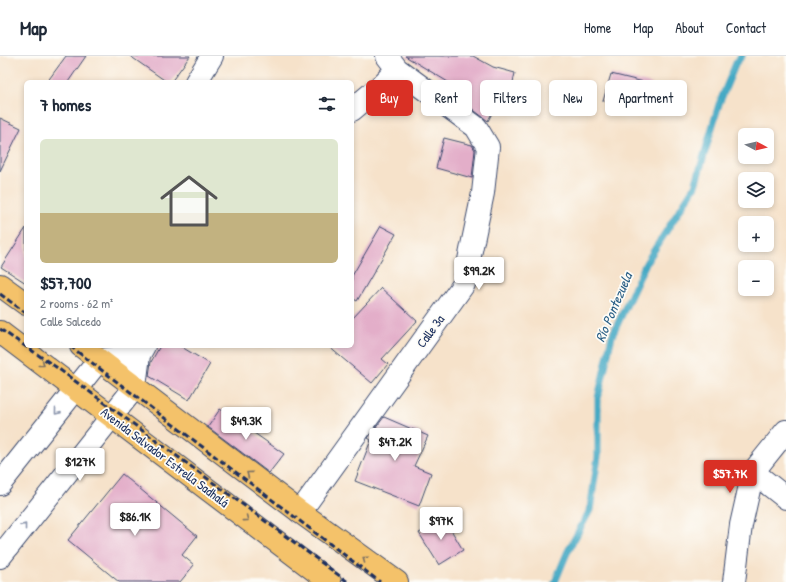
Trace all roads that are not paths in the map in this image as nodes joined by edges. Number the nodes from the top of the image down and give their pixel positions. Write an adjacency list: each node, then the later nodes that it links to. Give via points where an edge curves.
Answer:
1 (212, 56): 3 (street)
2 (392, 62): 4 (street, via 384,83); 18 (street, Calle 3a, via 476,127 488,147 484,193 464,284)
3 (197, 80)
4 (354, 108)
5 (0, 285): 6 (main road)
6 (24, 303)
7 (0, 332): 12 (main road, Avenida Salvador Estrella Sadhalá, one-way to 12)
8 (84, 348): 10 (main road)
9 (142, 350): 10 (street); 11 (street)
10 (99, 360): 11 (main road); 12 (street)
11 (135, 387): 13 (street); 18 (main road, one-way to 11)
12 (75, 390): 13 (main road, Avenida Salvador Estrella Sadhalá); 16 (street, one-way to 16)
13 (110, 416): 19 (street, one-way to 13); 20 (main road, Avenida Salvador Estrella Sadhalá, one-way to 20)
14 (786, 431): 15 (street)
15 (753, 472): 17 (street); 22 (street, via 741,525)
16 (0, 484)
17 (786, 498)
18 (300, 512): 21 (main road, one-way to 18)
19 (0, 557)
20 (330, 582)
21 (397, 582)
22 (734, 582)

